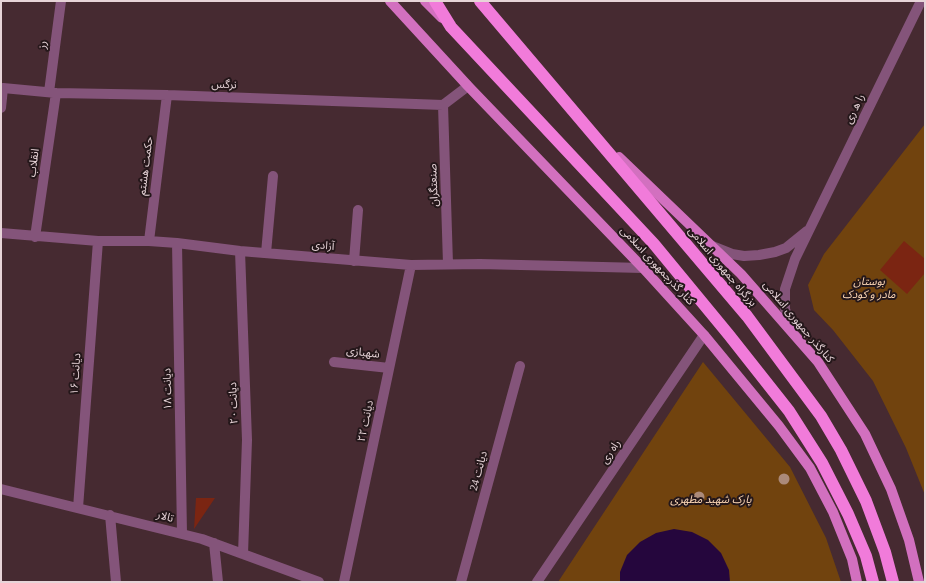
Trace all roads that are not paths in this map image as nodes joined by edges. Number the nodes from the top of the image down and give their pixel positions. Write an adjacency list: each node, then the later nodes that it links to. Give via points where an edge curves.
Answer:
1 (61, 1): 9 (street, رز)
2 (390, 1): 8 (main road, کنار گذرجمهوری اسلامی)
3 (425, 1): 7 (main road)
4 (435, 1): 7 (highway)
5 (481, 1): 13 (highway, بزرگراه جمهوری اسلامی)
6 (921, 1): 16 (street, را ه ری)
7 (450, 27): 48 (highway, via 654,244 789,411 822,463 848,514 866,556)
8 (468, 86): 11 (street); 28 (main road, کنار گذرجمهوری اسلامی)
9 (52, 92): 10 (street, نرگس); 12 (street, نرگس, via 3,88); 18 (street, انقلاب)
10 (166, 95): 11 (street, نرگس); 20 (street, حکمت هشتم)
11 (443, 105): 26 (street, صنعتگران)
12 (1, 108)
13 (586, 127): 22 (main road, کنارگذر جمهوری اسلامی); 49 (highway, بزرگراه جمهوری اسلامی, via 747,316 821,416 866,501 885,552)
14 (274, 176): 24 (street)
15 (358, 210): 25 (street)
16 (811, 227): 22 (street, via 786,248 775,252 744,256); 29 (street, را ه ری, via 795,259 785,289 785,309)
17 (1, 233): 18 (street, آزادی)
18 (35, 237): 19 (street, آزادی)
19 (98, 241): 20 (street, آزادی); 35 (street, دیانت ۱۶)
20 (149, 241): 21 (street, آزادی)
21 (177, 243): 23 (street, آزادی); 37 (street, دیانت ۱۸)
22 (712, 246): 29 (main road, کنارگذر جمهوری اسلامی, via 741,274)
23 (240, 251): 24 (street, آزادی); 39 (street, دیانت ۲۰, via 247,440)
24 (266, 254): 25 (street, آزادی)
25 (354, 261): 27 (street, آزادی)
26 (448, 264): 27 (street, آزادی); 28 (street, آزادی)
27 (411, 265): 33 (street, دیانت ۲۲)
28 (643, 268): 30 (main road, کنار گذرجمهوری اسلامی)
29 (793, 333): 50 (main road, کنارگذر جمهوری اسلامی, via 818,362 864,434 891,489 909,540)
30 (704, 335): 46 (street, راه ری); 47 (main road, کنار گذرجمهوری اسلامی, via 810,468 833,512 852,559)
31 (334, 362): 33 (street, شهبازی)
32 (520, 366): 45 (street, دیانت 24)
33 (389, 368): 44 (street, دیانت ۲۲)
34 (1, 488): 35 (street, تالار)
35 (78, 508): 36 (street, تالار)
36 (110, 515): 37 (street, تالار); 41 (street)
37 (182, 534): 38 (street, تالار)
38 (214, 543): 39 (street, تالار); 42 (street)
39 (243, 554): 40 (street, تالار)
40 (294, 577): 43 (street, تالار)
41 (116, 582)
42 (218, 582)
43 (319, 582)
44 (344, 582)
45 (461, 582)
46 (537, 582)
47 (857, 582)
48 (873, 582)
49 (892, 582)
50 (919, 582)

